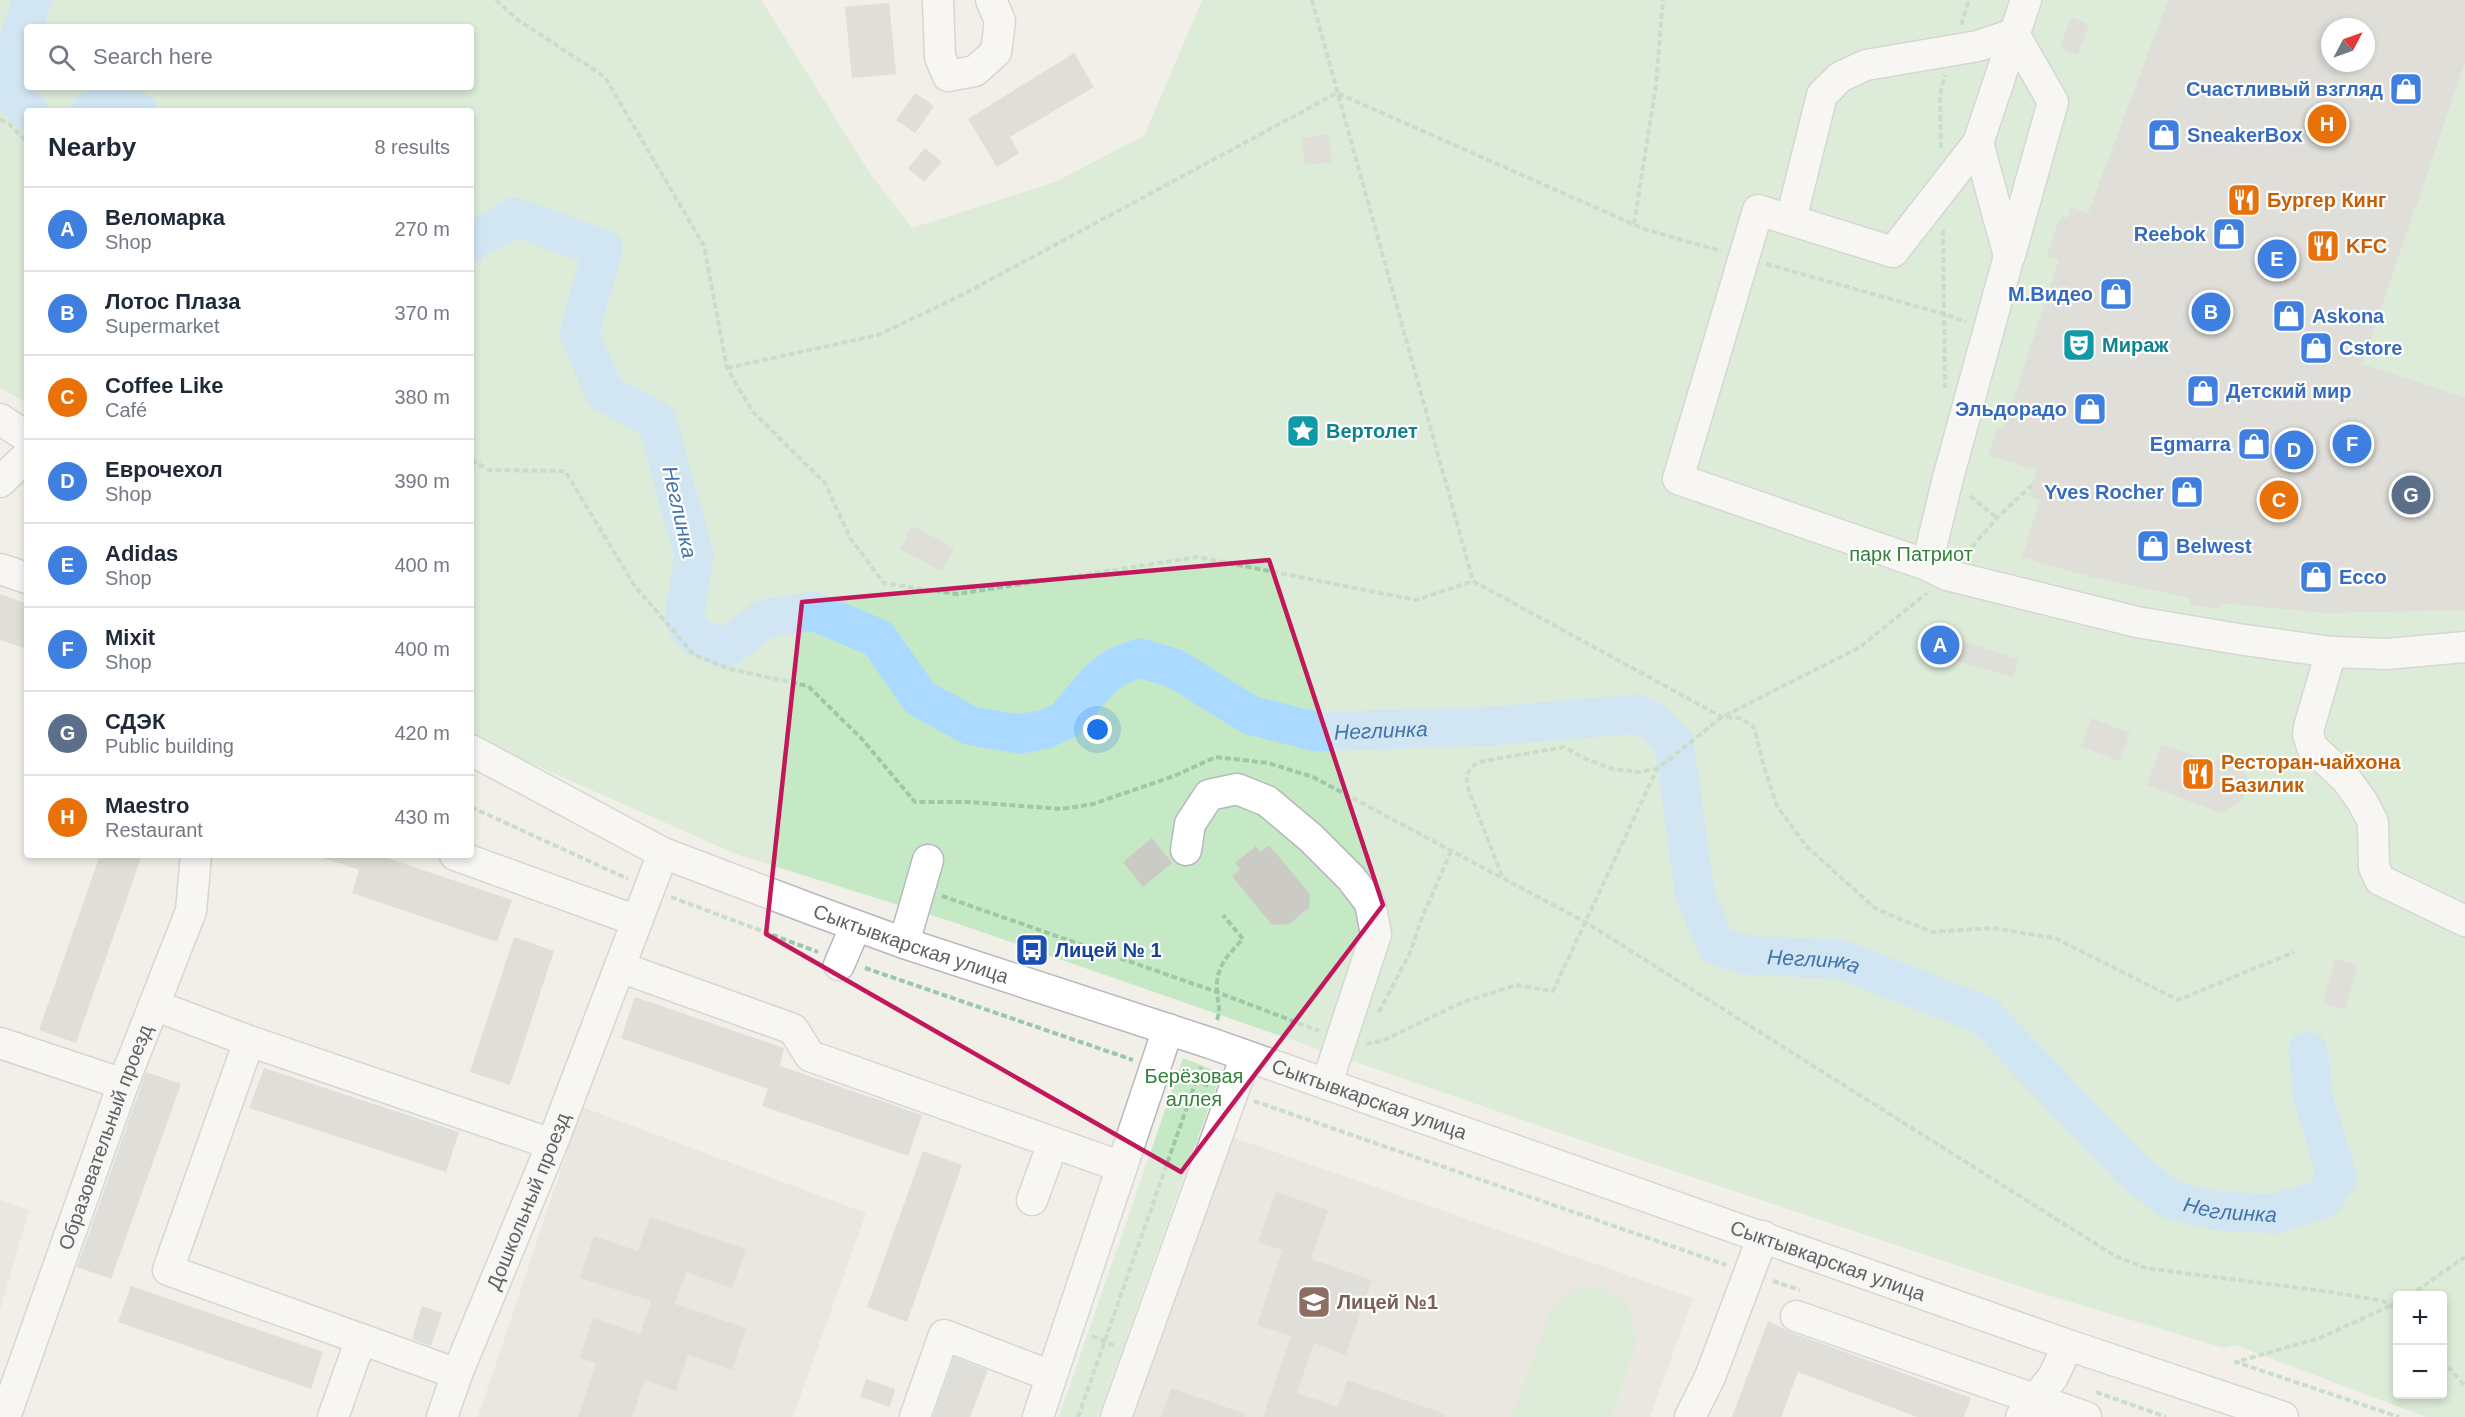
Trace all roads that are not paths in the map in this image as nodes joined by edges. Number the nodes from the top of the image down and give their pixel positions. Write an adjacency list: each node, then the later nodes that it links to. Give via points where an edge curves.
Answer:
1 (938, 0): 2 (street, via 940,57 948,76 975,71 996,52 1000,21)
2 (992, 0)
3 (2026, 0): 4 (street)
4 (2014, 34): 5 (street); 6 (street, via 1978,45 1866,64 1840,77 1822,95); 7 (street, via 2053,102)
5 (1978, 142): 6 (street, via 1893,252); 7 (street)
6 (1791, 220): 13 (street, via 1758,210 1678,479)
7 (2009, 256): 13 (street, via 1948,478)
8 (0, 419): 9 (street)
9 (24, 435)
10 (24, 459): 11 (street)
11 (0, 482)
12 (0, 569): 14 (street)
13 (1937, 570): 16 (street, via 2137,622)
14 (24, 577)
15 (2465, 647): 16 (street, via 2387,654)
16 (2331, 652): 24 (street, via 2309,727 2312,747 2346,779 2373,822 2374,867 2380,880)
17 (474, 752): 19 (street, Сыктывкарская улица)
18 (1186, 850): 32 (street, via 1190,824 1209,795 1237,789 1267,801 1311,838 1370,903 1376,934)
19 (663, 853): 23 (street, Дошкольный проезд); 25 (street, Сыктывкарская улица)
20 (196, 858): 27 (street, Образовательный проезд, via 190,911)
21 (463, 858): 23 (street)
22 (924, 874): 25 (street)
23 (637, 921): 26 (street, Дошкольный проезд)
24 (2465, 921)
25 (904, 943): 28 (street, Сыктывкарская улица)
26 (620, 967): 34 (street, via 793,1029 810,1056); 35 (street, Дошкольный проезд)
27 (154, 1005): 29 (street); 33 (street, Образовательный проезд)
28 (1168, 1029): 31 (street, Сыктывкарская улица); 36 (street)
29 (249, 1041): 35 (street); 40 (street, via 168,1270)
30 (0, 1043): 33 (street)
31 (1246, 1056): 32 (street, Сыктывкарская улица); 50 (street)
32 (1327, 1083): 38 (street, Сыктывкарская улица)
33 (123, 1084): 45 (street, Образовательный проезд)
34 (1053, 1143): 36 (street); 37 (street)
35 (552, 1144): 42 (street, Дошкольный проезд)
36 (1122, 1167): 43 (street)
37 (1032, 1200)
38 (1763, 1236): 41 (street, Сыктывкарская улица); 51 (street, via 1710,1377)
39 (1800, 1304): 44 (street)
40 (361, 1339): 42 (street); 46 (street)
41 (2068, 1345): 44 (street); 53 (street, Сыктывкарская улица)
42 (457, 1374): 47 (street, Дошкольный проезд)
43 (1051, 1377): 48 (street, via 944,1335); 49 (street)
44 (2037, 1398): 52 (street)
45 (5, 1417)
46 (333, 1417)
47 (442, 1417)
48 (915, 1417)
49 (1038, 1417)
50 (1116, 1417)
51 (1690, 1417)
52 (2086, 1417)
53 (2283, 1417)

